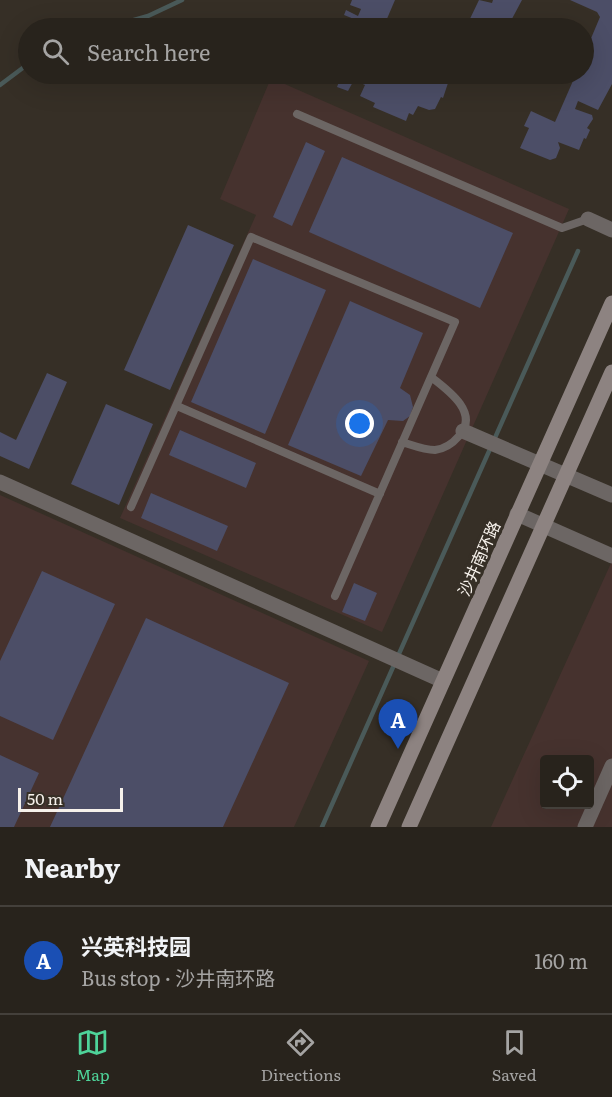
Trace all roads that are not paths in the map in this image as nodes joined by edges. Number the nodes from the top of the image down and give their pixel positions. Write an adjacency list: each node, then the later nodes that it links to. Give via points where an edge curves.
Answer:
1 (297, 114): 2 (lane, via 562,228)
2 (588, 219): 3 (street)
3 (612, 230)
4 (612, 303): 10 (main road, 沙井南环路)
5 (612, 372): 11 (main road)
6 (431, 377): 7 (lane, via 455,322 252,237); 8 (lane, via 463,407); 9 (lane)
7 (177, 406): 13 (lane); 15 (lane)
8 (464, 431): 9 (lane, via 446,447 434,450); 10 (street)
9 (402, 442): 13 (lane)
10 (540, 464): 11 (street); 16 (main road, 沙井南环路)
11 (566, 475): 14 (street); 17 (main road)
12 (0, 482): 20 (street)
13 (380, 494): 19 (lane)
14 (612, 495)
15 (131, 507)
16 (517, 514): 17 (street); 20 (main road, 沙井南环路)
17 (543, 526): 18 (street); 23 (main road)
18 (612, 556)
19 (335, 596)
20 (443, 681): 22 (main road, 沙井南环路)
21 (612, 766): 24 (street)
22 (378, 827)
23 (409, 827)
24 (585, 827)

